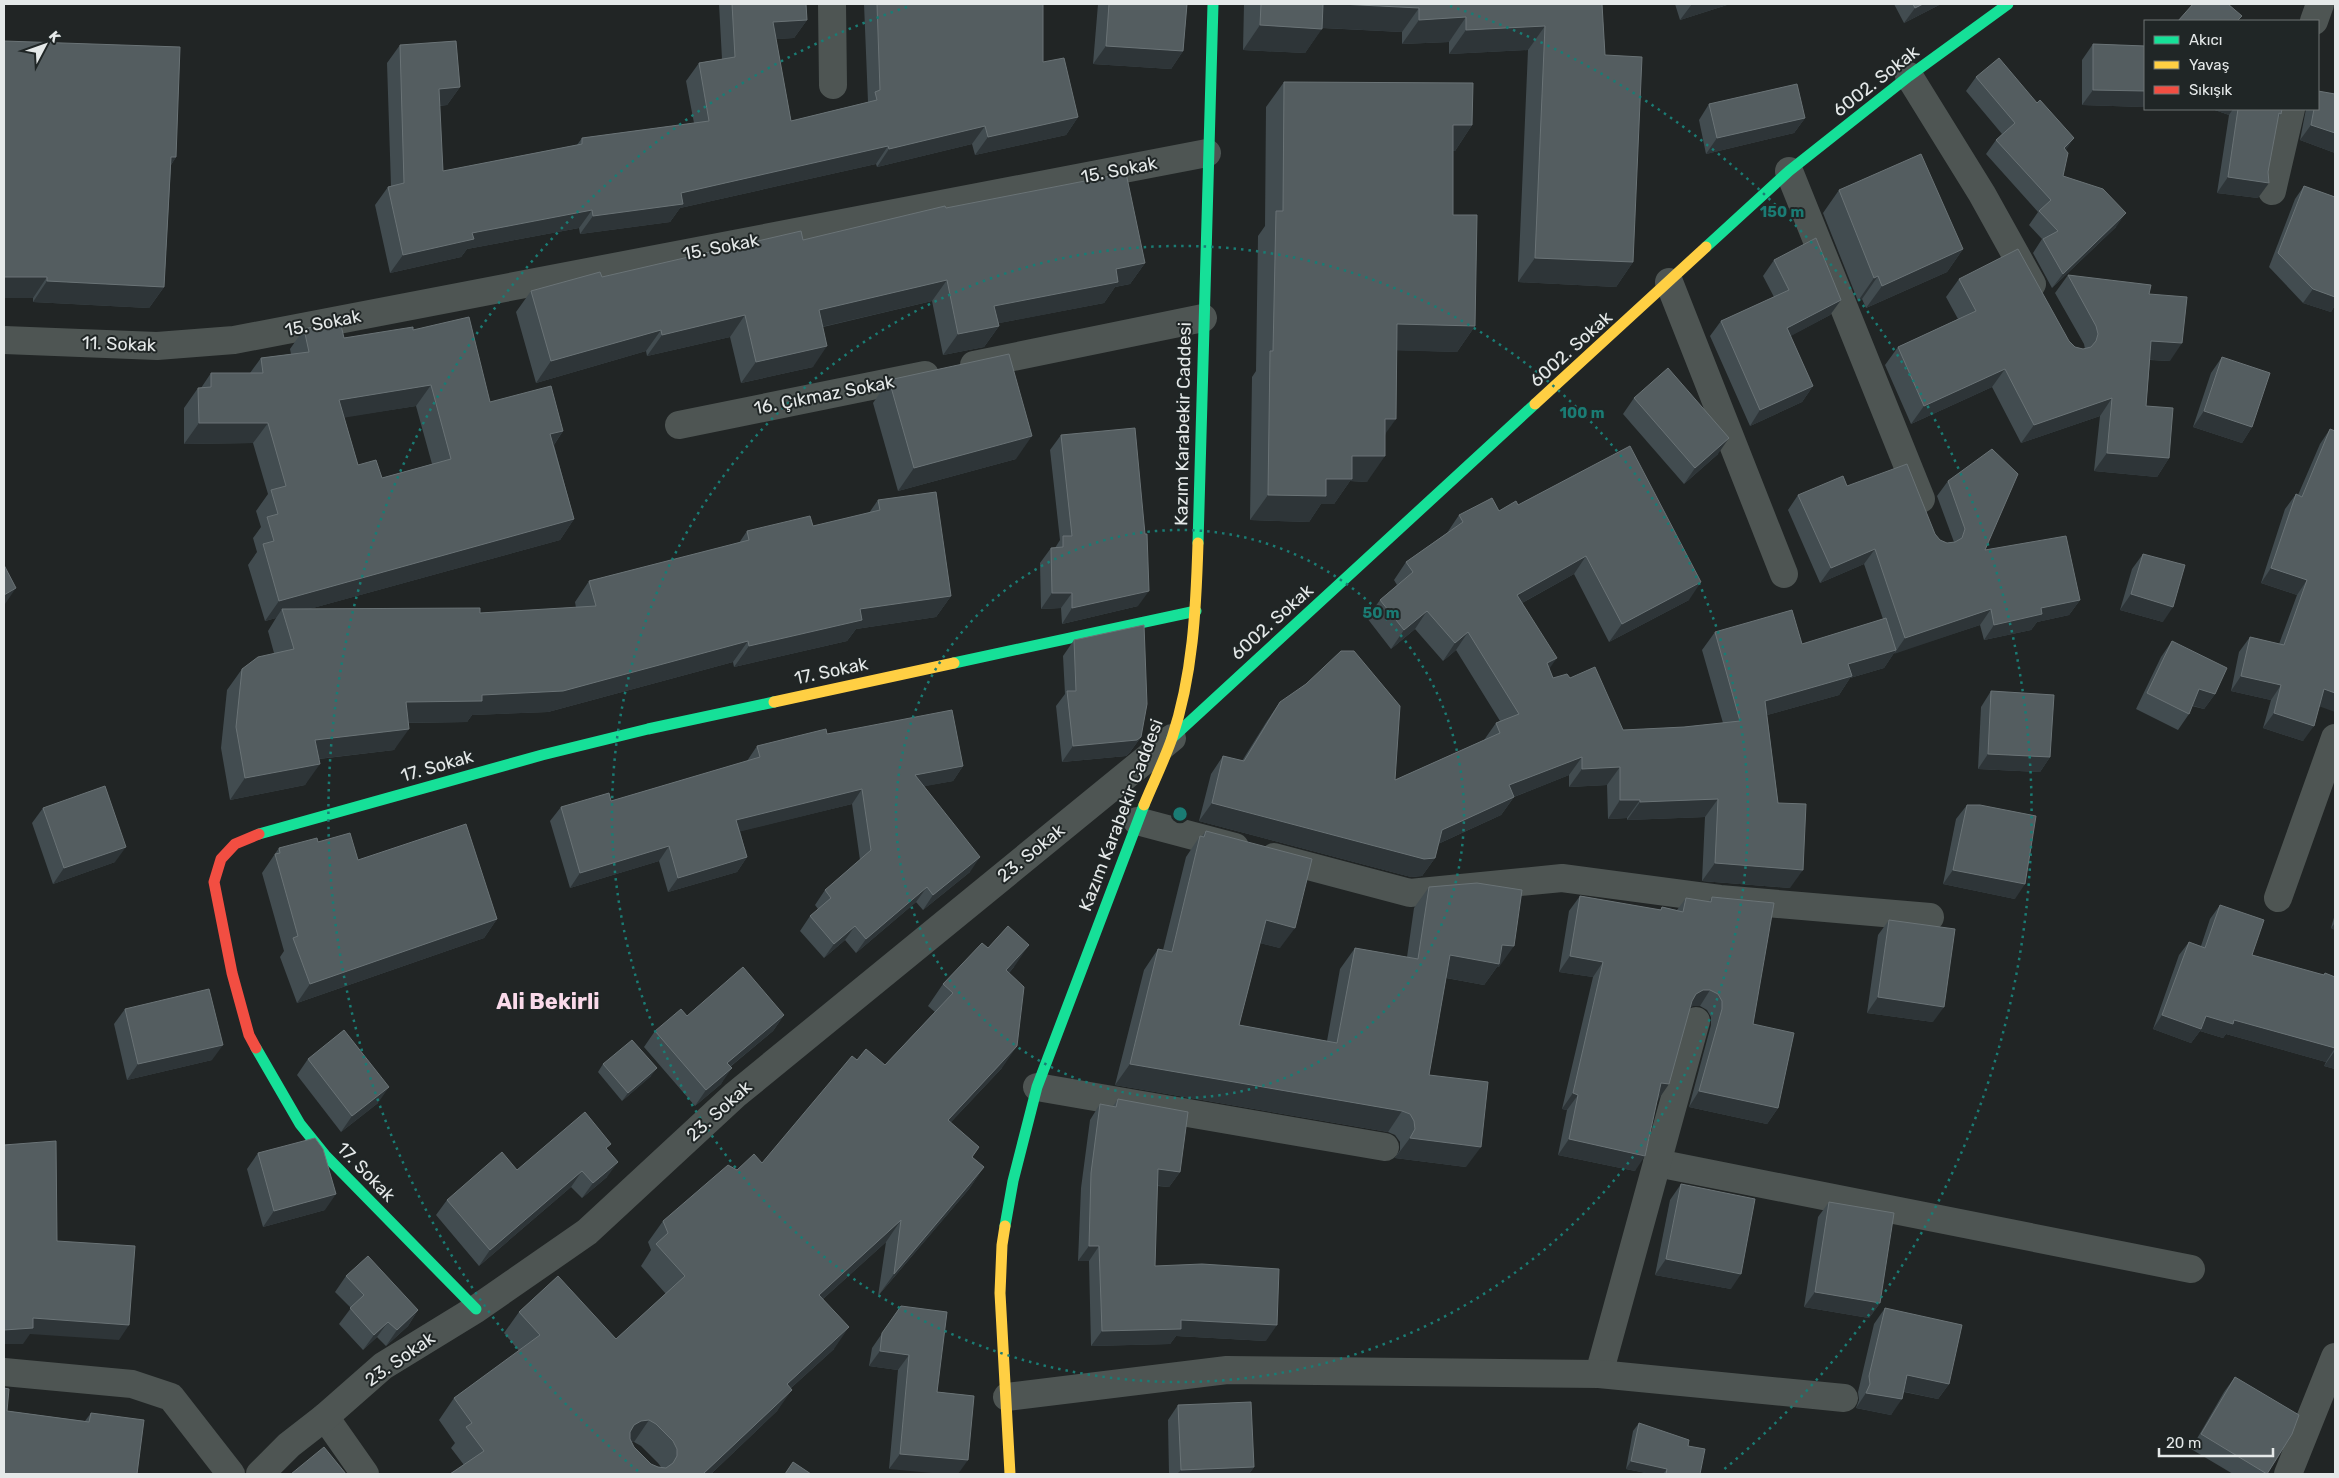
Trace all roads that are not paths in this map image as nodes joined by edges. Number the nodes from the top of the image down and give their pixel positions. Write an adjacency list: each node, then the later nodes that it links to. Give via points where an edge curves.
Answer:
1 (832, 4): 7 (street)
2 (1213, 4): 9 (street, Kazım Karabekir Caddesi)
3 (2008, 4): 6 (street, 6002. Sokak)
4 (2320, 4): 5 (street)
5 (2314, 20)
6 (1909, 76): 10 (street, 6002. Sokak); 13 (street, via 1982,194)
7 (833, 85)
8 (2291, 110): 11 (street)
9 (1207, 153): 14 (street, Kazım Karabekir Caddesi); 16 (street, 15. Sokak)
10 (1789, 172): 12 (street, 6002. Sokak); 18 (street)
11 (2272, 191)
12 (1670, 282): 19 (street); 21 (street, 6002. Sokak)
13 (2042, 302)
14 (1204, 318): 17 (street, 16. Çıkmaz Sokak); 20 (street, Kazım Karabekir Caddesi)
15 (4, 340): 16 (street, 11. Sokak, via 157,346)
16 (234, 340)
17 (679, 424)
18 (1931, 525)
19 (1784, 574)
20 (1196, 610): 21 (street, Kazım Karabekir Caddesi, via 1190,663); 31 (street, 17. Sokak, via 648,729 542,755 259,834 234,844 221,860 214,882 232,973 249,1035 300,1124 325,1155)
21 (1172, 738): 23 (street, Kazım Karabekir Caddesi); 31 (street, 23. Sokak, via 735,1094 587,1232)
22 (2335, 738): 24 (street)
23 (1137, 821): 25 (street, via 1410,893 1562,878 1720,898); 27 (street, Kazım Karabekir Caddesi)
24 (2278, 898)
25 (1930, 916)
26 (1696, 1021): 29 (street)
27 (1038, 1087): 28 (street); 35 (street, Kazım Karabekir Caddesi, via 1013,1181 1002,1245 1000,1293)
28 (1385, 1147)
29 (1657, 1163): 30 (street); 34 (street)
30 (2191, 1269)
31 (476, 1309): 37 (street, 23. Sokak, via 383,1366)
32 (2335, 1357): 42 (street)
33 (4, 1372): 38 (street, via 132,1384 172,1397)
34 (1599, 1374): 35 (street, via 1227,1370); 36 (street)
35 (1007, 1397): 41 (street, Kazım Karabekir Caddesi)
36 (1844, 1398)
37 (325, 1417): 39 (street, 23. Sokak, via 289,1445); 40 (street)
38 (231, 1474)
39 (260, 1474)
40 (365, 1474)
41 (1010, 1474)
42 (2288, 1474)

